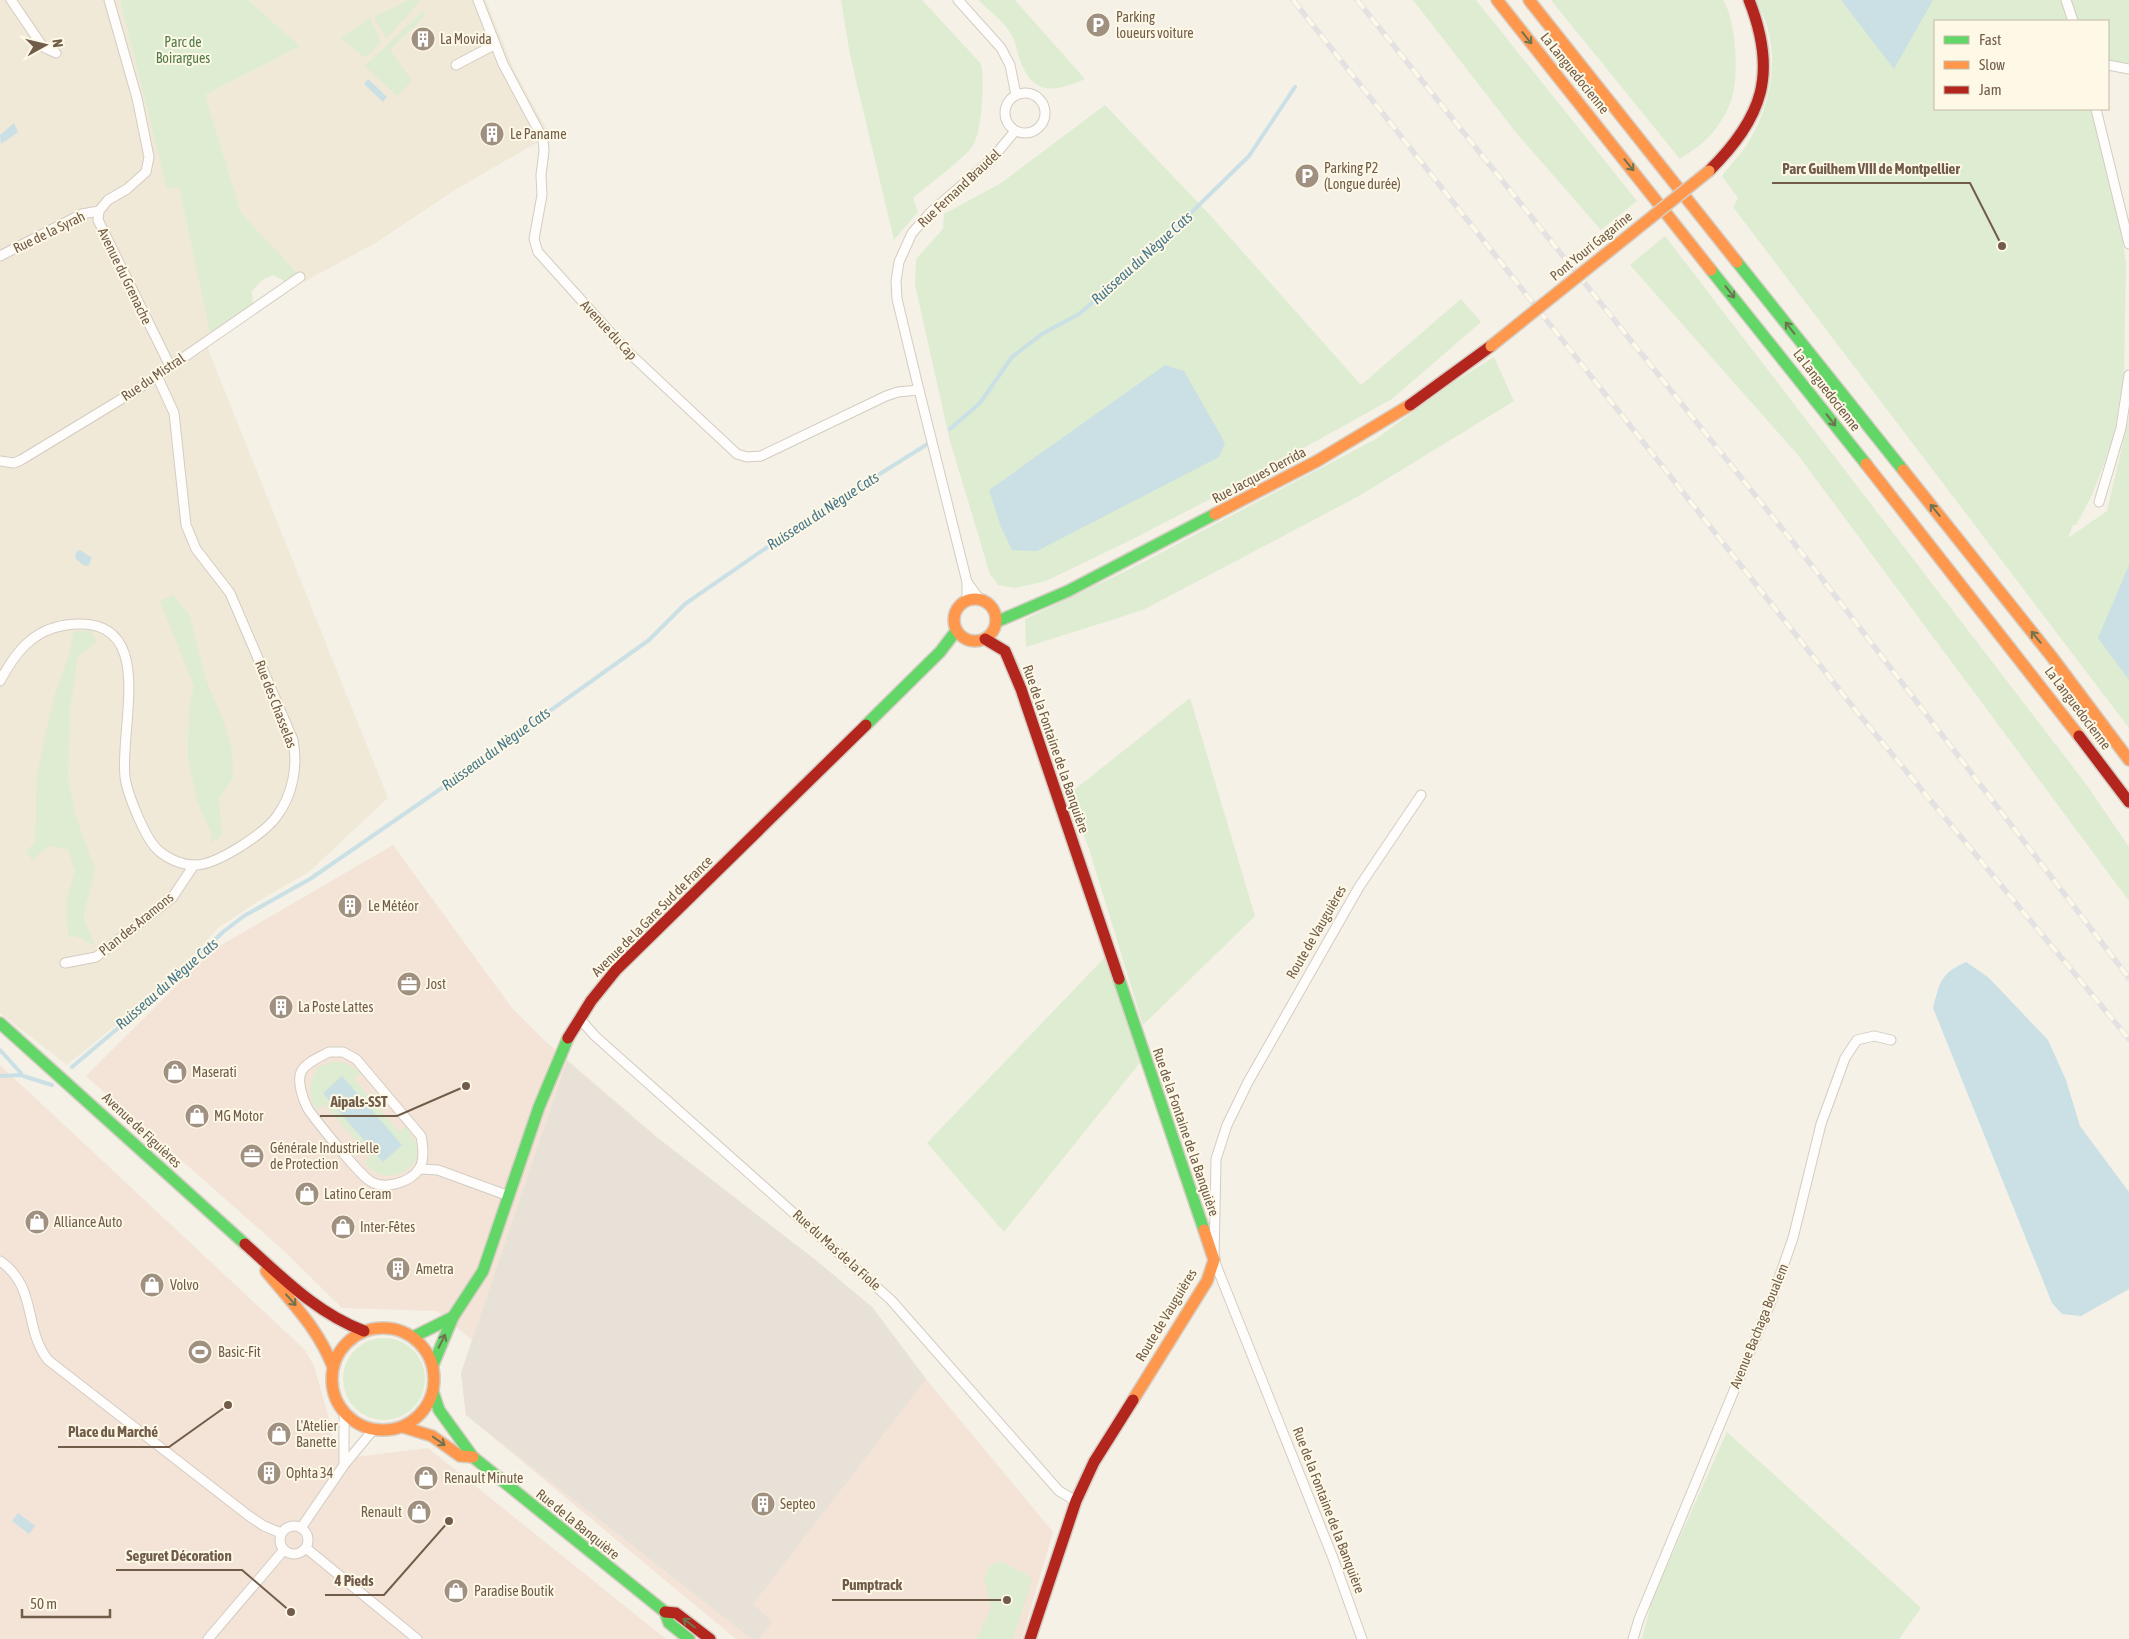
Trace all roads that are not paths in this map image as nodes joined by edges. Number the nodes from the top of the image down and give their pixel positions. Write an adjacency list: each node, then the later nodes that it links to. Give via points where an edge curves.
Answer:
1 (10, 0): 11 (street, via 42,47)
2 (109, 0): 18 (street, Avenue du Grenache, via 149,157 146,172 140,180 108,200)
3 (478, 0): 10 (street, Avenue du Cap)
4 (958, 0): 15 (street, via 1001,48 1010,65)
5 (1497, 0): 42 (main road, La Languedocienne, one-way to 42, via 2028,668)
6 (1529, 0): 40 (main road, La Languedocienne, one-way to 6, via 2052,657)
7 (1749, 0): 22 (main road, Pont Youri Gagarine, bridge, via 1760,28 1764,53 1761,92 1747,128 1709,171)
8 (2066, 0): 9 (street)
9 (2073, 20)
10 (494, 45): 12 (street); 26 (street, Avenue du Cap, via 543,138 542,195 534,239 538,252 627,351 737,454 761,456 886,396)
11 (56, 53)
12 (456, 65)
13 (2109, 65): 14 (street)
14 (2129, 69)
15 (1016, 95): 17 (street, via 1005,109 1007,122); 17 (street, via 1030,93 1036,96 1046,112 1043,124 1033,132)
16 (2096, 110): 19 (street)
17 (1015, 131): 26 (street, Rue Fernand Braudel, via 991,160 931,212 905,246 898,262 897,299)
18 (99, 211): 20 (street, Rue de la Syrah, via 82,214); 23 (street, Avenue du Grenache, via 98,220 103,232)
19 (2129, 244)
20 (0, 256)
21 (300, 278): 23 (street, Rue du Mistral)
22 (1491, 346): 33 (main road, Rue Jacques Derrida, via 1412,404 1356,439 1068,591)
23 (170, 366): 25 (street, Rue du Mistral)
24 (2129, 375): 28 (street, via 2121,428)
25 (157, 376): 27 (street, Rue du Mistral, via 21,460 14,463); 43 (street, Rue des Chasselas, via 174,413 186,525 196,549 230,593 296,754 294,781 277,816 266,828 241,846 209,862)
26 (919, 390): 29 (street)
27 (0, 461)
28 (2099, 502)
29 (968, 582): 30 (street); 31 (street)
30 (967, 600): 31 (main road); 35 (main road, via 956,610)
31 (980, 600): 32 (main road)
32 (991, 607): 33 (main road, Rue Jacques Derrida); 34 (main road)
33 (1028, 608): 34 (main road, Rue Jacques Derrida)
34 (996, 622): 36 (main road)
35 (956, 631): 37 (main road); 38 (main road, Avenue de la Gare Sud de France)
36 (986, 639): 37 (main road); 50 (main road, Rue de la Fontaine de la Banquière, via 1005,651 1021,689)
37 (966, 640): 38 (main road, Avenue de la Gare Sud de France)
38 (940, 652): 45 (main road, Avenue de la Gare Sud de France, via 616,970)
39 (0, 681): 43 (street, via 14,655 48,629 80,624 113,632 125,656 129,678 125,780 146,836 157,850 169,859)
40 (2129, 760)
41 (1421, 796): 50 (street, Route de Vauguières, via 1358,887 1227,1125 1216,1159)
42 (2129, 802)
43 (194, 865): 44 (street, Plan des Aramons, via 172,898 96,957)
44 (64, 963)
45 (579, 1018): 49 (main road, Avenue de la Gare Sud de France, via 556,1062); 64 (street, Rue du Mas de la Fiole, via 595,1036 891,1300 1059,1492)
46 (0, 1023): 52 (main road, Avenue de Figuières)
47 (1891, 1040): 76 (street, Avenue Bachaga Boualem, via 1874,1036 1857,1040 1845,1058 1822,1124 1793,1238 1770,1304 1638,1619)
48 (420, 1169): 48 (street, via 421,1136 356,1060 343,1052 329,1052 310,1062 301,1072 301,1089 307,1107 370,1181 382,1185 397,1184); 49 (street, via 438,1170)
49 (509, 1196): 53 (main road, Avenue de la Gare Sud de France, via 483,1271)
50 (1214, 1260): 64 (main road, Route de Vauguières, via 1207,1281 1122,1413); 75 (street, Rue de la Fontaine de la Banquière)
51 (0, 1261): 66 (street, via 12,1270 24,1288 36,1336 48,1360 249,1516)
52 (262, 1262): 54 (main road, Avenue de Figuières, via 272,1266 317,1308); 57 (main road, Avenue de Figuières, one-way to 57, via 267,1273 324,1343)
53 (453, 1317): 55 (main road); 56 (main road, Avenue de la Gare Sud de France, one-way to 53)
54 (364, 1331): 55 (main road, via 380,1327 397,1329); 57 (main road, via 339,1352)
55 (413, 1337): 56 (main road, via 422,1344)
56 (433, 1366): 58 (main road)
57 (333, 1367): 59 (main road, via 333,1392)
58 (433, 1392): 60 (main road, via 422,1413); 62 (main road, Rue de la Banquière, via 441,1414)
59 (344, 1413): 61 (main road); 63 (street)
60 (403, 1427): 61 (main road); 62 (main road, Rue de la Banquière, one-way to 62, via 432,1436 460,1456)
61 (373, 1430): 63 (street)
62 (473, 1457): 69 (main road, Rue de la Banquière)
63 (344, 1464): 65 (street)
64 (1076, 1501): 74 (main road, Route de Vauguières)
65 (301, 1528): 66 (street, via 292,1526); 67 (street, via 307,1535)
66 (281, 1533): 68 (street, via 279,1542)
67 (306, 1548): 68 (street, via 295,1555); 71 (street)
68 (283, 1550): 70 (street)
69 (665, 1612): 72 (main road, Rue de la Banquière, via 669,1623); 73 (main road, Rue de la Banquière, one-way to 69, via 676,1613)
70 (208, 1639)
71 (418, 1639)
72 (689, 1639)
73 (710, 1639)
74 (1030, 1639)
75 (1362, 1639)
76 (1633, 1639)

